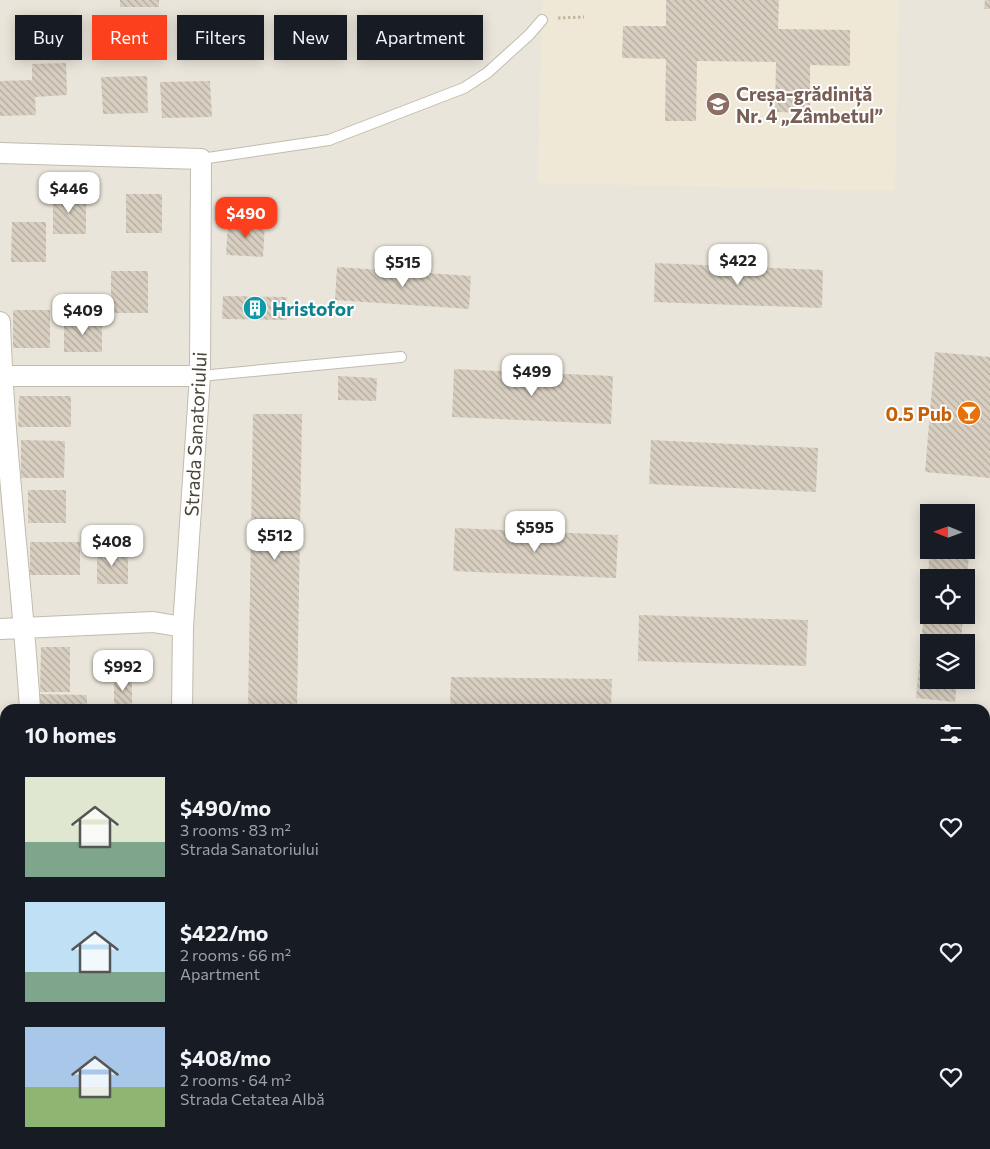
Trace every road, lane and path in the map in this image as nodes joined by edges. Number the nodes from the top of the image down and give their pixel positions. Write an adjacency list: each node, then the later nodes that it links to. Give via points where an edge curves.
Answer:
1 (584, 16): 2 (path)
2 (542, 20): 4 (lane, via 487,72 464,88 329,140)
3 (0, 153): 4 (street)
4 (201, 160): 8 (street, Strada Sanatoriului)
5 (0, 322): 7 (street)
6 (401, 357): 8 (lane)
7 (1, 376): 8 (street); 10 (street)
8 (200, 376): 9 (street, Strada Sanatoriului)
9 (183, 627): 10 (street, via 154,622); 13 (street, Strada Sanatoriului)
10 (25, 628): 11 (street); 12 (street)
11 (0, 629)
12 (30, 704)
13 (182, 704)

